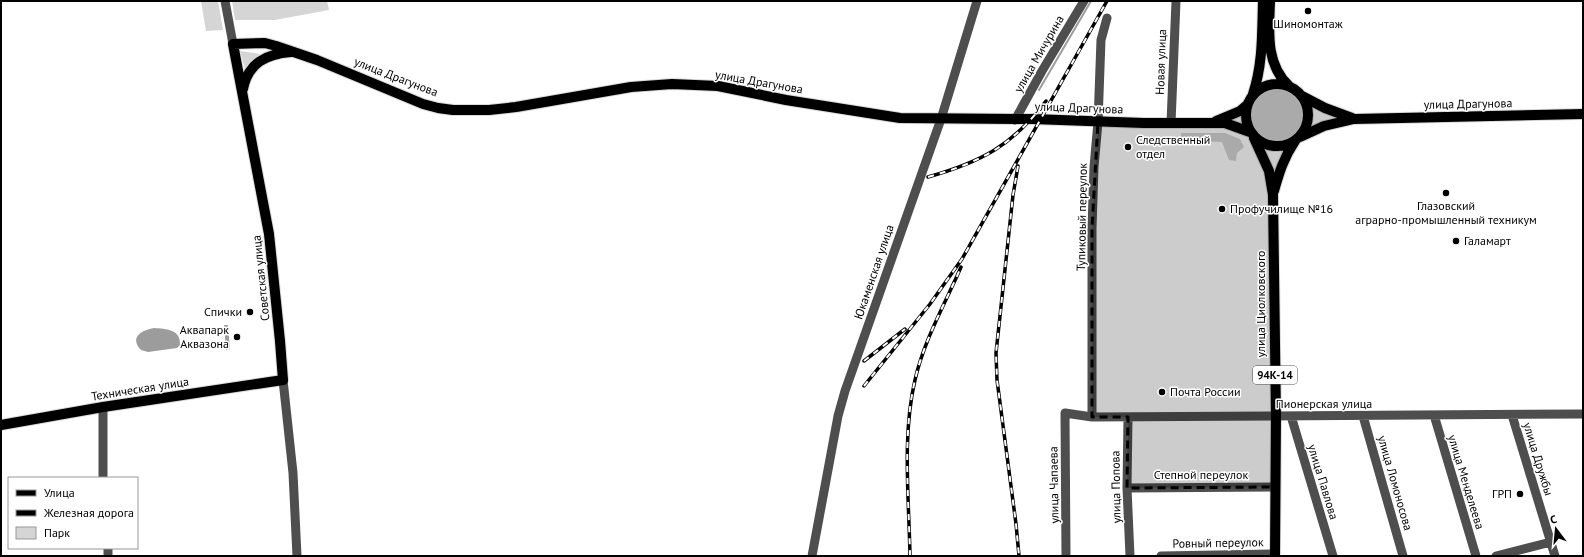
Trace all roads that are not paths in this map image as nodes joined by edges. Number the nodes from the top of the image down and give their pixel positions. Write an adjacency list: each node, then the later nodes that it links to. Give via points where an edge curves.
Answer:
1 (225, 1): 8 (street, Советская улица)
2 (977, 1): 16 (street, Юкаменская улица)
3 (1084, 1): 18 (street, улица Мичурина)
4 (1176, 1): 20 (street, Новая улица)
5 (1263, 1): 12 (main road, via 1261,60)
6 (1270, 1): 10 (main road, via 1269,38 1272,60 1278,74)
7 (1107, 18): 19 (street, Тупиковый переулок, via 1101,40)
8 (233, 44): 9 (main road, улица Драгунова, via 265,44); 11 (main road, Советская улица)
9 (295, 52): 11 (main road, via 270,56 258,62 245,80); 16 (main road, улица Драгунова, via 423,104 453,110 510,108 631,87 672,84 718,86 786,100 900,118)
10 (1289, 86): 12 (main road, via 1267,85); 13 (main road)
11 (242, 92): 25 (main road, Советская улица, via 269,234)
12 (1252, 95): 14 (main road)
13 (1302, 96): 17 (main road, улица Драгунова); 23 (main road, via 1307,107 1308,119 1306,127)
14 (1247, 104): 21 (main road, улица Драгунова, via 1231,116); 22 (main road, via 1245,117)
15 (1583, 114): 17 (main road, улица Драгунова)
16 (941, 119): 18 (main road, улица Драгунова); 43 (street, Юкаменская улица, via 844,391)
17 (1354, 119): 23 (main road, улица Драгунова, via 1324,126)
18 (1015, 120): 19 (main road, улица Драгунова)
19 (1098, 122): 20 (main road, улица Драгунова); 34 (street, Тупиковый переулок, via 1092,228)
20 (1171, 123): 21 (main road, улица Драгунова)
21 (1206, 123): 22 (main road, улица Драгунова, via 1225,123)
22 (1252, 135): 23 (main road, via 1273,147 1288,145); 24 (main road, улица Циолковского, via 1270,171)
23 (1297, 139): 24 (main road, улица Циолковского, via 1288,150 1281,166)
24 (1273, 195): 31 (main road, улица Циолковского / 94К-14)
25 (283, 380): 26 (main road, Техническая улица); 42 (street, Советская улица, via 293,473)
26 (103, 407): 36 (main road, Техническая улица); 37 (street)
27 (1065, 413): 34 (street, Пионерская улица); 44 (street, улица Чапаева)
28 (1583, 414): 30 (street, Пионерская улица)
29 (1434, 415): 30 (street, Пионерская улица); 33 (street, Пионерская улица); 49 (street, улица Менделеева)
30 (1512, 415): 40 (street, улица Дружбы)
31 (1276, 416): 32 (street, Пионерская улица); 35 (street, Пионерская улица); 38 (main road, улица Циолковского / 94К-14)
32 (1291, 416): 33 (street, Пионерская улица); 47 (street, улица Павлова)
33 (1363, 416): 48 (street, улица Ломоносова)
34 (1092, 417): 35 (street, Пионерская улица)
35 (1128, 417): 39 (street, улица Попова)
36 (1, 425)
37 (103, 477)
38 (1275, 487): 39 (street, Степной переулок); 41 (main road, улица Циолковского / 94К-14)
39 (1127, 488): 45 (street, улица Попова)
40 (1551, 542): 50 (street); 51 (street, улица Дружбы)
41 (1274, 555): 46 (street, Ровный переулок)
42 (297, 556)
43 (812, 556)
44 (1066, 556)
45 (1130, 556)
46 (1162, 556)
47 (1333, 556)
48 (1403, 556)
49 (1476, 556)
50 (1496, 556)
51 (1555, 556)

